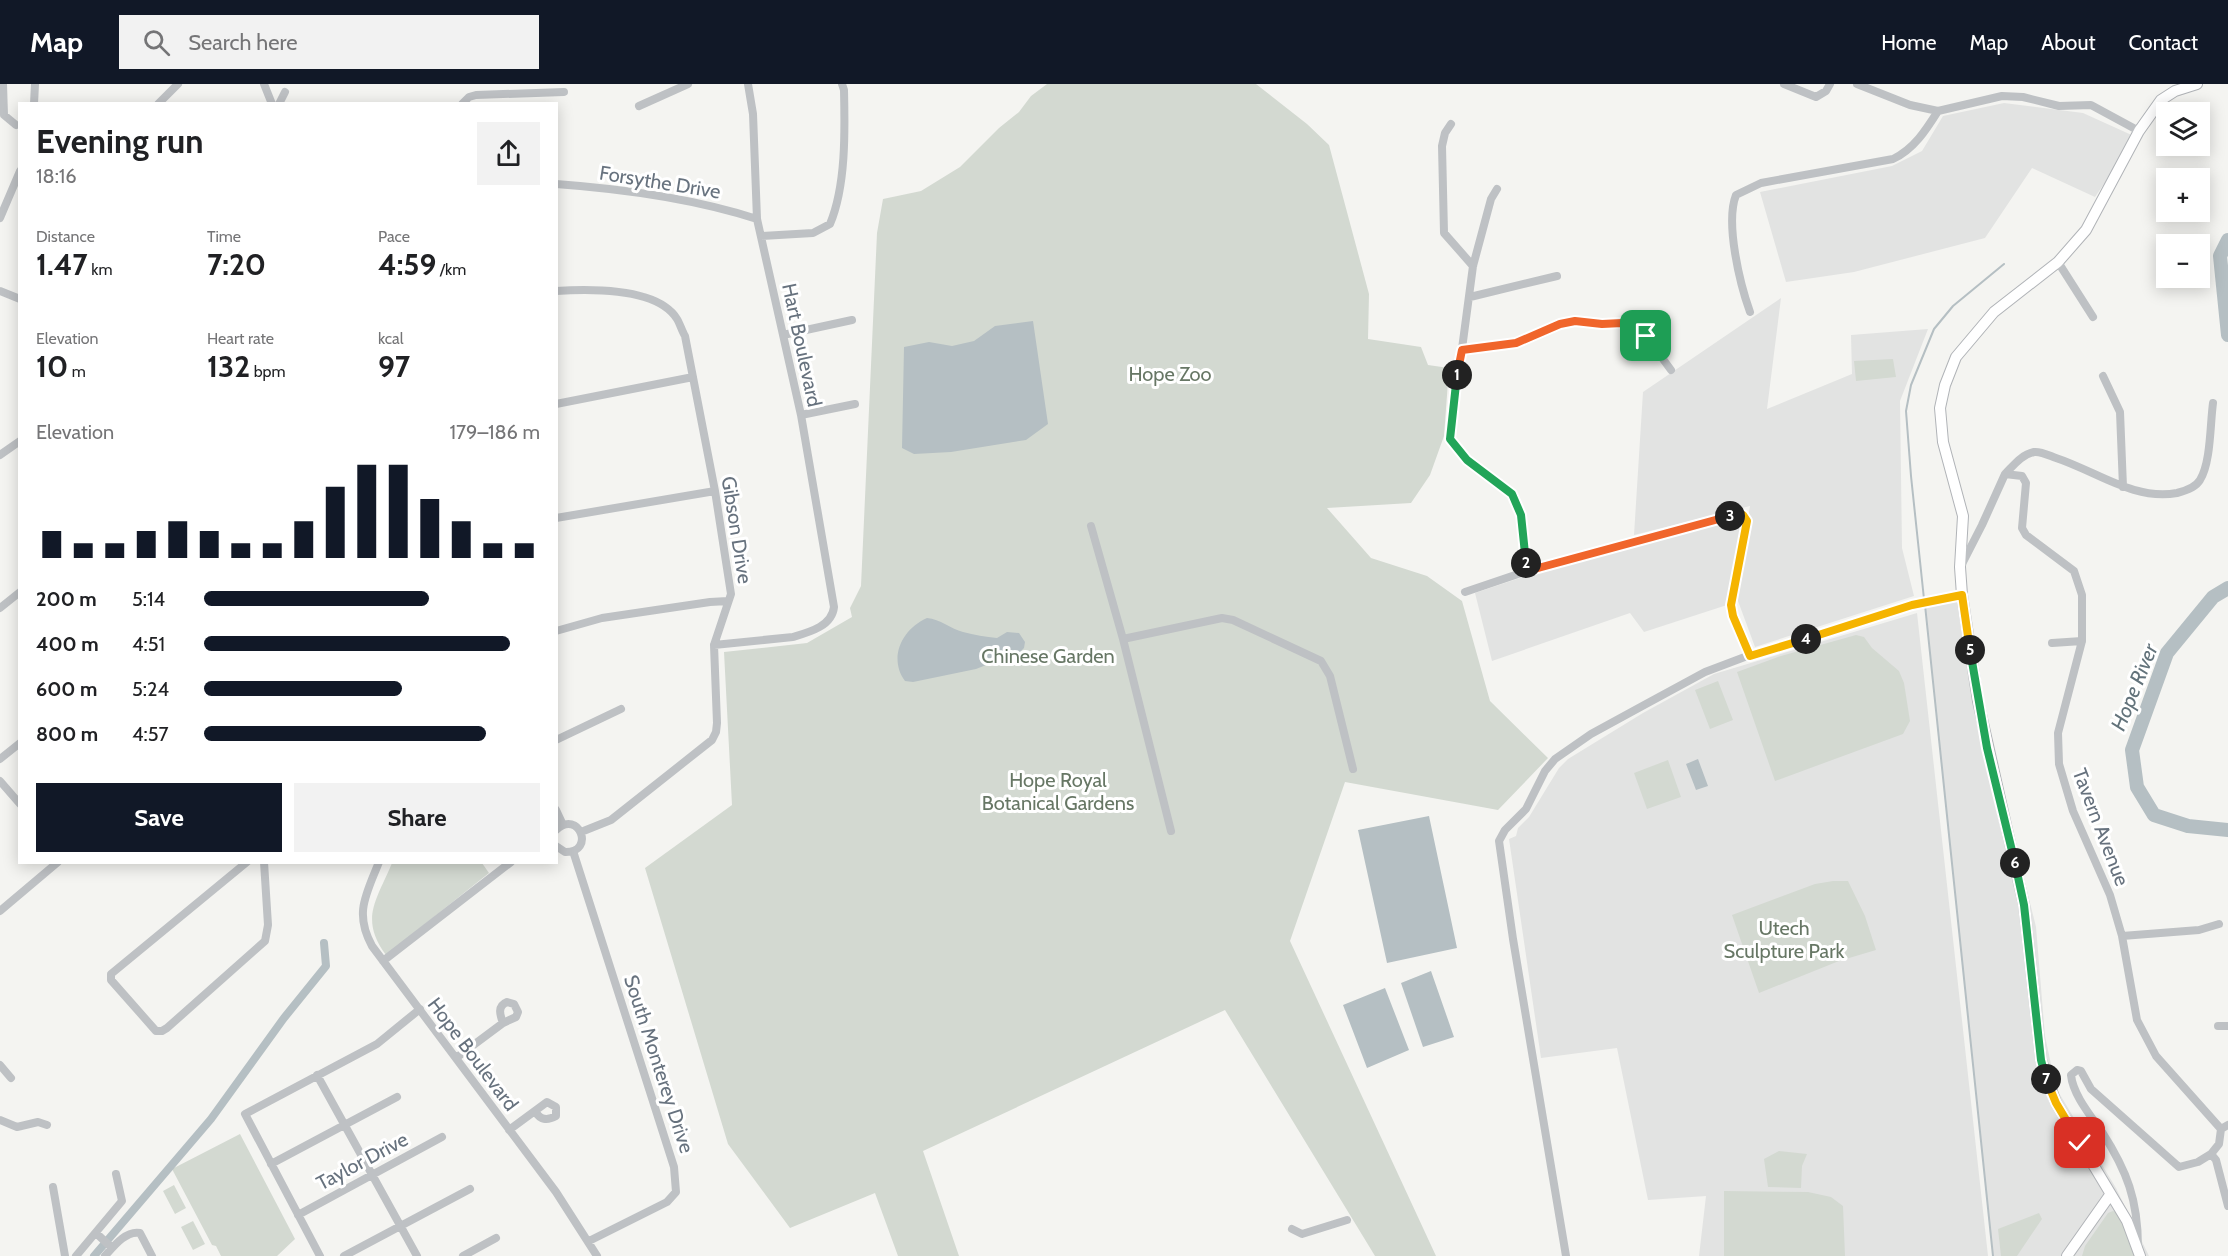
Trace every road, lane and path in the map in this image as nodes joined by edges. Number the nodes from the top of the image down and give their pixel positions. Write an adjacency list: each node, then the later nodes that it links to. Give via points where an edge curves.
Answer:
1 (3, 84): 22 (street, via 4,116)
2 (35, 84): 14 (street)
3 (178, 84): 15 (street)
4 (264, 84): 16 (street)
5 (688, 84): 19 (street)
6 (747, 84): 28 (street, Hart Boulevard, via 753,114)
7 (842, 84): 29 (street, via 844,143 830,224 813,233)
8 (1784, 84): 9 (street, via 1816,97 1826,92)
9 (1830, 84)
10 (1857, 84): 20 (street, via 1910,105)
11 (2196, 84): 23 (main road, via 2162,100)
12 (285, 92): 17 (street)
13 (564, 92): 18 (street, via 476,95)
14 (34, 102)
15 (160, 102)
16 (271, 102)
17 (280, 102)
18 (464, 102)
19 (639, 106)
20 (1938, 111): 23 (street, via 2002,96 2023,97 2059,106 2091,105); 37 (street, via 1905,154 1761,183 1737,195 1732,207 1737,261)
21 (1451, 124): 31 (street, via 1442,146 1444,233)
22 (16, 125)
23 (2139, 131): 30 (main road, via 2086,230)
24 (18, 178): 27 (street)
25 (558, 184): 28 (street, Forsythe Drive, via 630,189)
26 (1497, 189): 31 (street)
27 (0, 218)
28 (757, 219): 29 (street, Hart Boulevard)
29 (761, 236): 40 (street, Hart Boulevard)
30 (2058, 262): 38 (street); 56 (main road, via 1994,312 1956,357 1945,385 1941,424 1963,516)
31 (1473, 266): 35 (street)
32 (1557, 276): 35 (street)
33 (0, 291): 36 (street)
34 (558, 291): 44 (street, Gibson Drive, via 595,288 638,296 664,306 685,336)
35 (1470, 297): 41 (street)
36 (18, 298)
37 (1750, 312)
38 (2093, 317)
39 (852, 320): 40 (street)
40 (783, 335): 48 (street, Hart Boulevard)
41 (1462, 350): 42 (street, via 1516,343 1575,321 1622,323 1634,326 1646,336); 57 (street, via 1450,439 1467,460 1512,494 1521,515)
42 (1671, 370)
43 (2103, 376): 52 (street, via 2120,412)
44 (693, 377): 45 (street); 53 (street, Gibson Drive)
45 (558, 404)
46 (855, 404): 48 (street)
47 (2213, 404): 52 (street, via 2206,466 2200,482 2185,491 2165,495)
48 (801, 414): 67 (street, Hart Boulevard, via 833,613 827,622 793,637)
49 (18, 442): 50 (street)
50 (0, 455)
51 (2005, 474): 52 (street, via 2022,457 2037,452 2080,466); 56 (street); 65 (street, Tavern Avenue, via 2022,476 2026,483 2022,528 2026,535 2074,571 2082,595)
52 (2122, 487)
53 (715, 491): 54 (street); 61 (street, Gibson Drive)
54 (558, 518)
55 (1090, 526): 64 (street)
56 (1960, 567): 60 (main road)
57 (1527, 571): 58 (street); 68 (street, via 1743,515 1747,521 1731,605)
58 (1465, 592)
59 (18, 594): 62 (street)
60 (1962, 595): 68 (street, via 1912,605); 112 (main road, via 1987,748 2024,905 2042,1067 2056,1103)
61 (729, 602): 63 (street, via 602,618); 67 (street, Gibson Drive)
62 (0, 608)
63 (558, 630)
64 (1123, 639): 73 (street, via 1222,618 1322,661 1330,676); 77 (street)
65 (2082, 641): 66 (street); 88 (street, Tavern Avenue, via 2058,733 2059,764 2073,811 2110,895)
66 (2052, 643)
67 (714, 645): 78 (street, Gibson Drive, via 717,723 712,740 611,820)
68 (1750, 656): 132 (street, via 1705,672 1591,734 1555,759 1526,809 1504,830 1499,841)
69 (621, 709): 70 (street)
70 (558, 739)
71 (18, 745): 72 (street)
72 (0, 759)
73 (1353, 769)
74 (0, 781): 75 (street)
75 (18, 802)
76 (560, 828): 78 (street, via 575,826)
77 (1171, 831)
78 (581, 832): 80 (street, via 582,841)
79 (558, 847): 80 (street)
80 (573, 851): 120 (street, South Monterey Drive, via 676,1180 676,1192 667,1202)
81 (56, 864): 86 (street)
82 (245, 864): 83 (street, via 111,974 111,980 156,1030 168,1029 265,941 268,925)
83 (264, 864)
84 (378, 864): 89 (street, Hope Boulevard, via 361,918 366,935)
85 (508, 864): 89 (street)
86 (0, 910)
87 (2218, 924): 88 (street, via 2199,930)
88 (2122, 936): 103 (street, Tavern Avenue, via 2137,1020 2156,1056)
89 (383, 962): 90 (street, Hope Boulevard)
90 (420, 1009): 94 (street, Hope Boulevard); 96 (street, via 377,1044)
91 (502, 1023): 94 (street)
92 (2218, 1026): 93 (street)
93 (2228, 1026)
94 (456, 1058): 104 (street, Hope Boulevard)
95 (0, 1065): 97 (street)
96 (317, 1075): 101 (street); 107 (street, via 245,1114)
97 (11, 1078)
98 (397, 1097): 101 (street)
99 (535, 1111): 104 (street)
100 (0, 1120): 102 (street, via 17,1127 38,1122)
101 (346, 1124): 107 (street); 108 (street)
102 (47, 1125)
103 (2224, 1127): 106 (street)
104 (509, 1130): 120 (street, Hope Boulevard)
105 (442, 1137): 108 (street, Taylor Drive)
106 (2211, 1154): 113 (street); 122 (street, via 2179,1167 2091,1089 2081,1071 2073,1072 2076,1090 2114,1151 2134,1196)
107 (271, 1164): 114 (street)
108 (372, 1173): 114 (street, Taylor Drive); 116 (street)
109 (116, 1174): 118 (street, via 122,1201)
110 (52, 1186): 123 (street)
111 (470, 1190): 116 (street)
112 (2110, 1195): 122 (main road, via 2127,1221); 133 (main road)
113 (2228, 1206)
114 (298, 1215): 127 (street)
115 (1347, 1220): 117 (street, via 1302,1234)
116 (400, 1225): 128 (street); 129 (street)
117 (1292, 1229)
118 (96, 1233): 121 (street); 124 (street)
119 (496, 1238): 130 (street)
120 (589, 1241): 131 (street, Hope Boulevard)
121 (112, 1248): 125 (street); 126 (street, via 135,1232 140,1233)
122 (2139, 1253)
123 (65, 1256)
124 (76, 1256)
125 (105, 1256)
126 (152, 1256)
127 (320, 1256)
128 (344, 1256)
129 (417, 1256)
130 (463, 1256)
131 (597, 1256)
132 (1566, 1256)
133 (2067, 1256)

